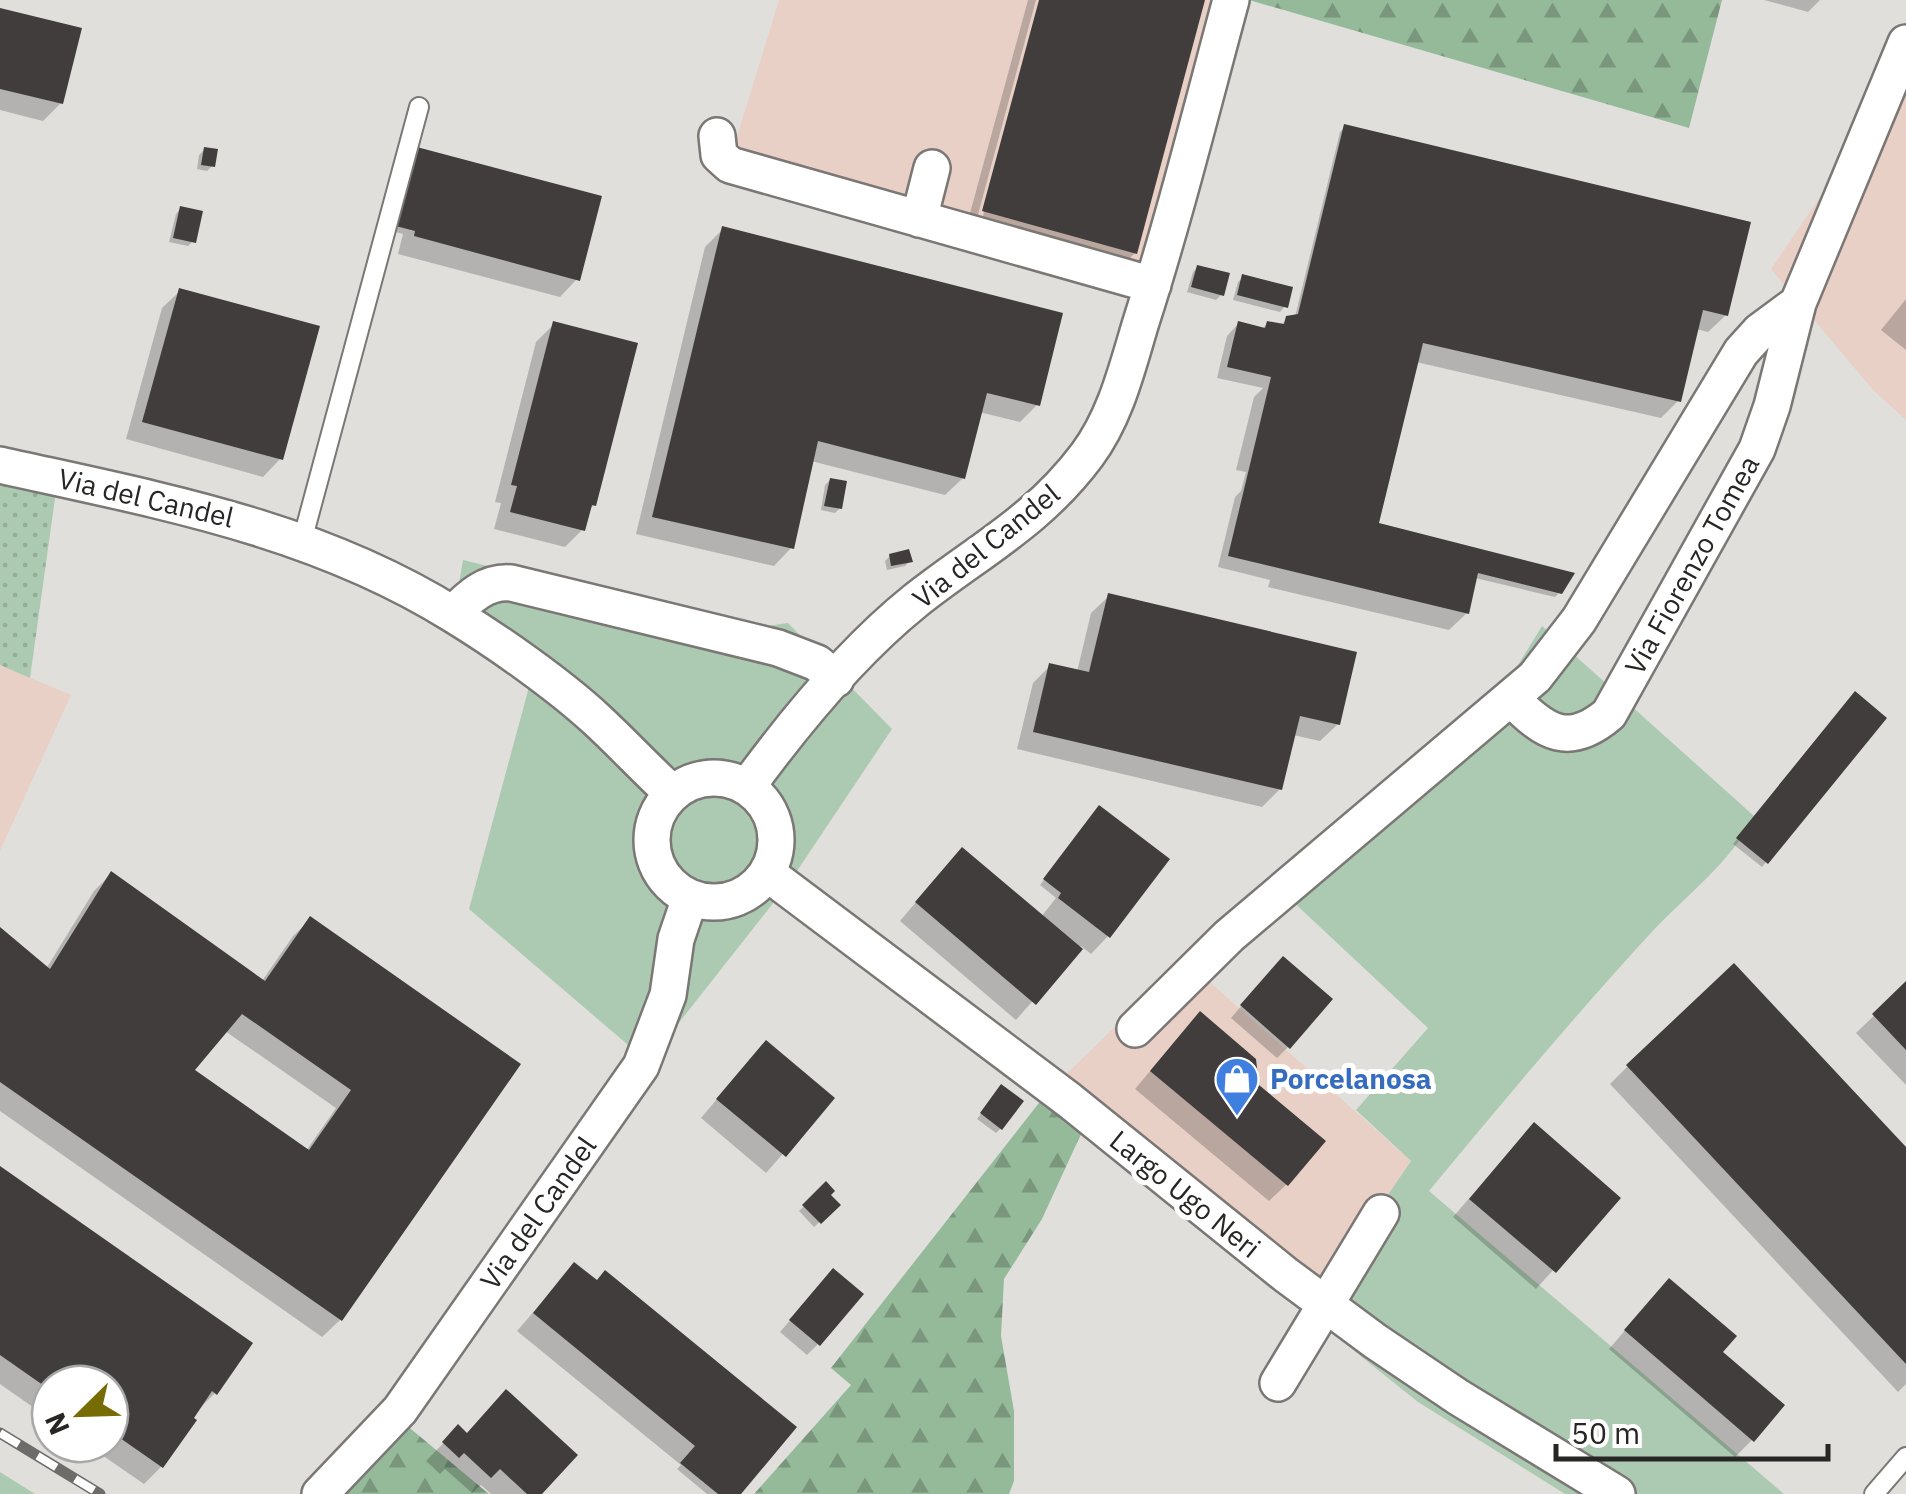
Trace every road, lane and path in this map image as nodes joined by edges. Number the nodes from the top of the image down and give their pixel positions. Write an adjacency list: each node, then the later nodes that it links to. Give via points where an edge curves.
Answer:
1 (1231, 0): 7 (street, Via del Candel)
2 (1906, 43): 8 (street, Via Fiorenzo Tomea)
3 (419, 107): 10 (lane)
4 (717, 136): 6 (street, via 719,154 730,164)
5 (932, 168): 6 (street)
6 (919, 219): 7 (street)
7 (1153, 284): 12 (street, Via del Candel, via 1102,434 1063,485 1000,542 912,604)
8 (1798, 303): 13 (street, via 1741,352 1580,620); 13 (street, Via Fiorenzo Tomea, via 1757,449 1609,714 1593,727 1559,734)
9 (0, 464): 10 (street, Via del Candel, via 221,514)
10 (302, 541): 11 (street, Via del Candel)
11 (453, 614): 12 (street, via 480,590 511,583 778,648); 15 (street, Via del Candel, via 594,717)
12 (836, 678): 14 (street, Via del Candel)
13 (1512, 699): 18 (street, via 1229,936)
14 (748, 787): 15 (street, via 708,778); 16 (street, via 762,800 776,836)
15 (672, 793): 17 (street, via 654,824 654,860)
16 (766, 873): 17 (street, via 741,896); 20 (street, Largo Ugo Neri, via 1069,1100)
17 (690, 898): 23 (street, Via del Candel, via 668,995 642,1066 400,1410)
18 (1135, 1029)
19 (1381, 1212): 20 (street)
20 (1325, 1304): 21 (street); 24 (street, Largo Ugo Neri, via 1458,1397)
21 (1278, 1383)
22 (1906, 1458): 25 (lane)
23 (320, 1494)
24 (1617, 1494)
25 (1874, 1494)

